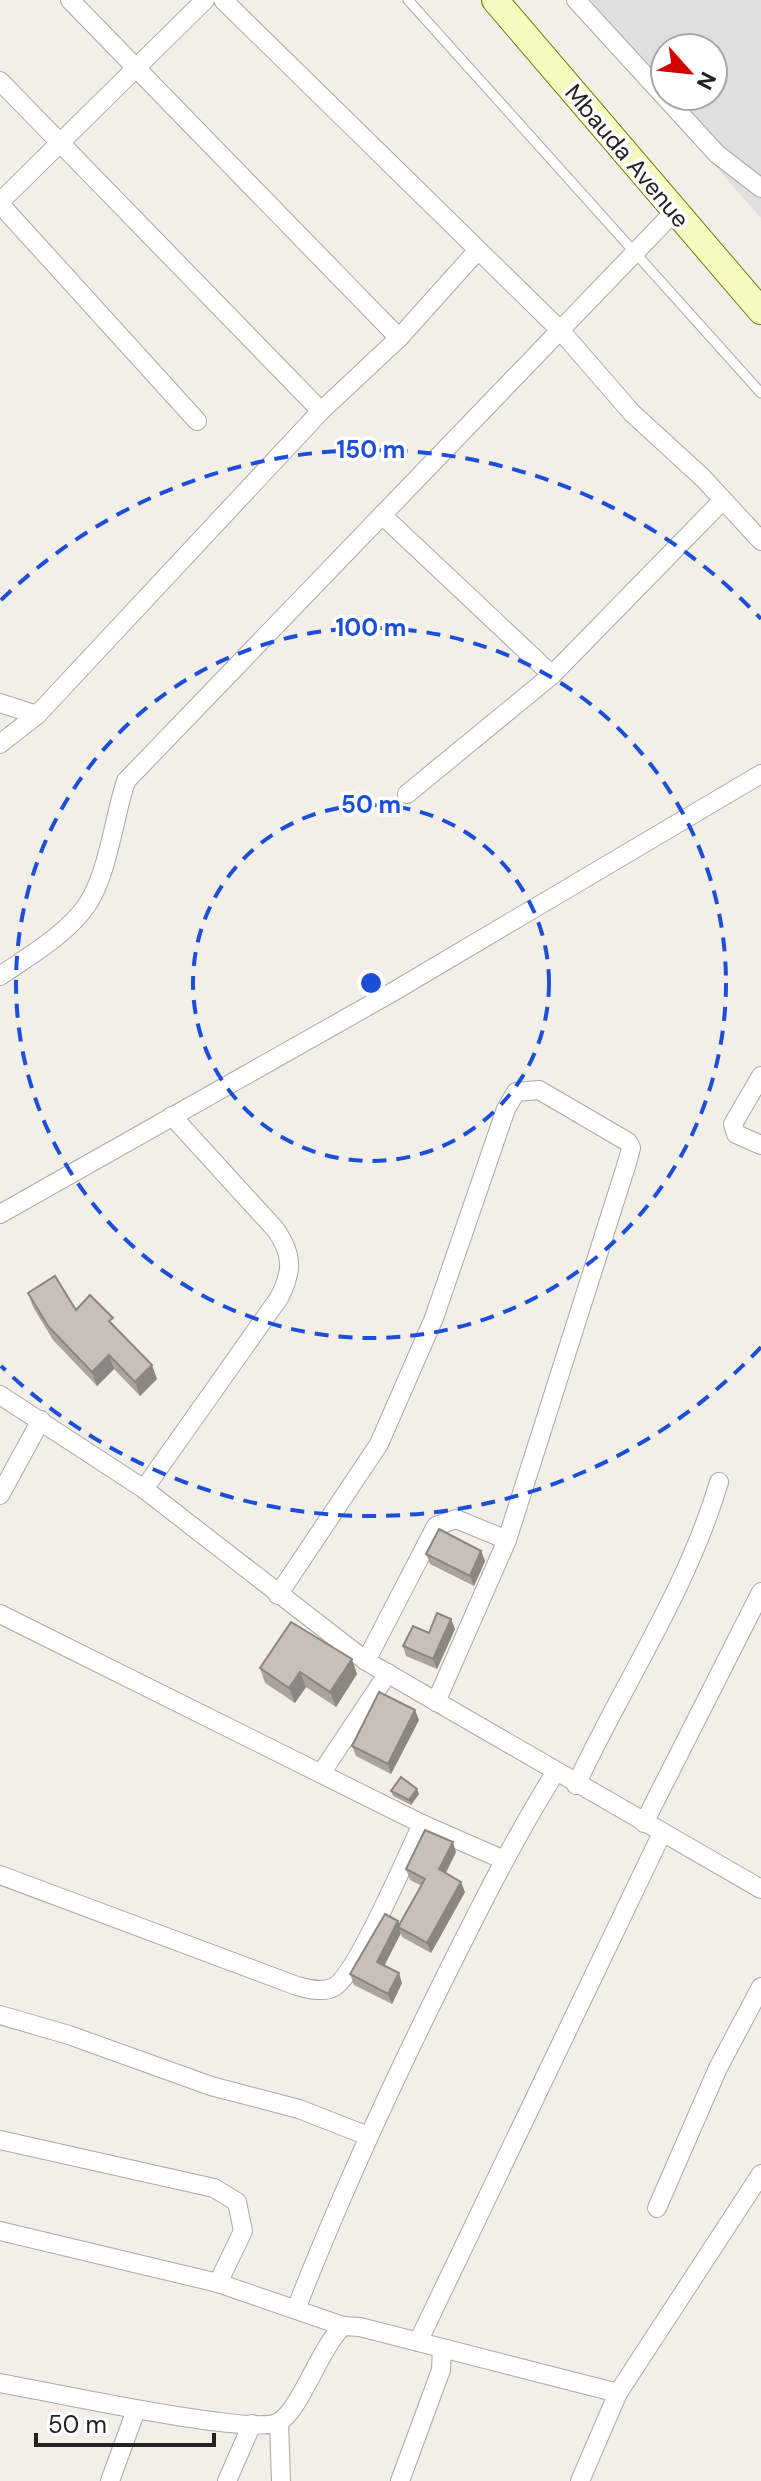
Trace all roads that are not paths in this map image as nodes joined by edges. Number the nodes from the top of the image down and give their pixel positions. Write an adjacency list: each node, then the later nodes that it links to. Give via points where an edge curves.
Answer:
1 (70, 0): 7 (street)
2 (205, 0): 7 (street)
3 (223, 0): 13 (street)
4 (408, 0): 14 (lane)
5 (495, 0): 12 (street, Mbauda Avenue)
6 (576, 0): 10 (street, via 717,154)
7 (136, 67): 9 (street); 17 (street)
8 (0, 81): 9 (street)
9 (59, 144): 11 (street); 19 (street)
10 (761, 188)
11 (0, 203): 20 (street)
12 (674, 212): 14 (street); 15 (street, Mbauda Avenue)
13 (478, 250): 16 (street); 17 (street)
14 (632, 253): 16 (street); 18 (lane)
15 (758, 301)
16 (560, 330): 21 (street, via 632,413); 22 (street)
17 (399, 338): 19 (street)
18 (761, 393)
19 (321, 411): 26 (street)
20 (197, 421)
21 (723, 500): 23 (street); 24 (street)
22 (382, 515): 24 (street); 30 (street, via 126,781 87,905 44,946)
23 (761, 541)
24 (552, 675): 29 (street)
25 (0, 703): 26 (street)
26 (37, 715): 27 (street)
27 (0, 744)
28 (761, 774): 32 (street)
29 (407, 794)
30 (0, 976)
31 (761, 1076): 33 (street, via 733,1124 736,1134)
32 (172, 1116): 34 (street); 38 (street, via 276,1230 288,1247 291,1264 279,1298)
33 (761, 1145)
34 (0, 1214)
35 (0, 1395): 36 (street)
36 (41, 1420): 38 (street); 39 (street)
37 (719, 1482): 49 (street, via 685,1573)
38 (144, 1489): 42 (street)
39 (0, 1495)
40 (507, 1540): 42 (street, via 631,1148 603,1127 528,1088 516,1092 506,1109 434,1318 379,1444); 44 (street, via 456,1519 436,1526); 46 (street)
41 (761, 1592): 50 (street)
42 (278, 1595): 44 (street)
43 (0, 1614): 47 (street)
44 (366, 1661): 45 (street)
45 (388, 1673): 46 (street); 47 (street)
46 (436, 1702): 48 (street)
47 (322, 1772): 51 (street)
48 (555, 1773): 49 (street); 53 (street)
49 (576, 1785): 50 (street)
50 (644, 1823): 52 (street)
51 (422, 1824): 53 (street); 54 (street, via 353,1964 334,1987 324,1990 297,1986)
52 (662, 1833): 55 (street); 66 (street)
53 (504, 1860): 58 (street)
54 (0, 1875)
55 (761, 1889)
56 (761, 1987): 61 (street, via 718,2068)
57 (0, 2015): 58 (street, via 211,2086 299,2109)
58 (368, 2136): 64 (street)
59 (0, 2140): 63 (street, via 227,2194 237,2202 243,2231)
60 (761, 2174): 69 (street)
61 (657, 2208)
62 (0, 2231): 63 (street)
63 (218, 2283): 64 (street)
64 (296, 2309): 65 (street)
65 (343, 2326): 66 (street); 71 (street)
66 (418, 2342): 67 (street)
67 (442, 2349): 69 (street); 76 (street, via 441,2370)
68 (1, 2387): 70 (street)
69 (618, 2393): 77 (street)
70 (136, 2410): 72 (street); 73 (street)
71 (279, 2422): 72 (street); 75 (street)
72 (252, 2424): 74 (street)
73 (110, 2481)
74 (227, 2481)
75 (281, 2481)
76 (400, 2481)
77 (580, 2481)

